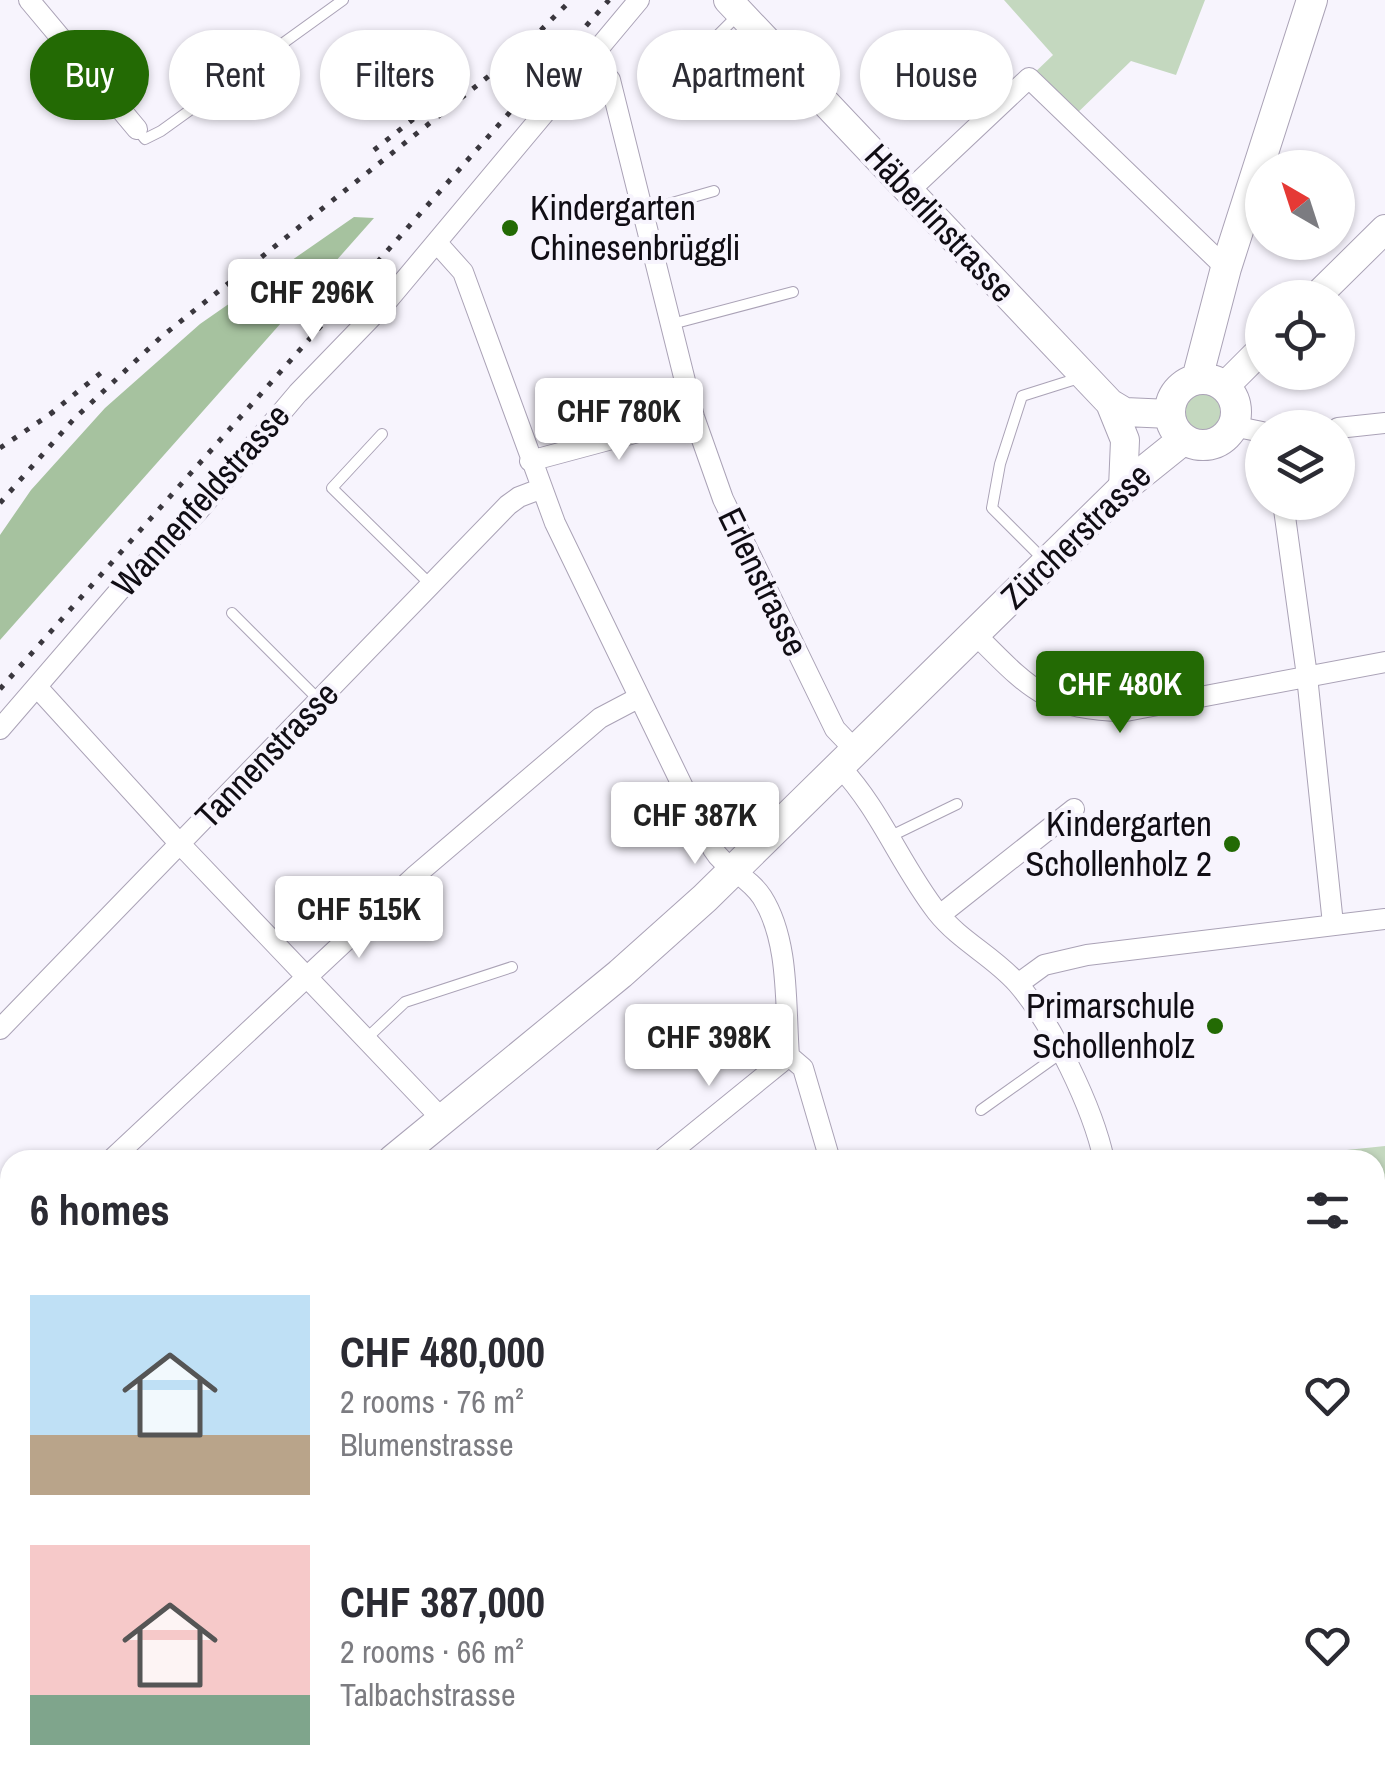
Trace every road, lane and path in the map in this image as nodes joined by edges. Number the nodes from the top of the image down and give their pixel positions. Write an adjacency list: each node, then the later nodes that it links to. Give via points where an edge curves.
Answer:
1 (29, 0): 10 (street)
2 (343, 0): 10 (lane, via 161,131 145,139)
3 (639, 0): 6 (street, Wannenfeldstrasse)
4 (1312, 0): 16 (main road)
5 (734, 6): 7 (lane); 11 (street, Häberlinstrasse)
6 (615, 30)
7 (716, 30)
8 (617, 107): 13 (street, Erlenstrasse)
9 (540, 120): 15 (street, Wannenfeldstrasse)
10 (137, 130)
11 (910, 190): 16 (street, via 1029,78); 21 (street, Häberlinstrasse)
12 (714, 191): 13 (lane)
13 (644, 211): 19 (street, Erlenstrasse)
14 (1385, 229): 17 (street)
15 (437, 243): 31 (street, via 463,272); 41 (street, Wannenfeldstrasse)
16 (1226, 268): 22 (main road)
17 (1333, 280)
18 (793, 292): 19 (lane)
19 (672, 324): 24 (street, Erlenstrasse)
20 (1245, 359): 22 (street)
21 (1086, 376): 23 (street, Häberlinstrasse); 35 (lane, via 1022,396 1000,464 992,508)
22 (1211, 382): 25 (main road); 28 (main road, via 1180,388 1170,405)
23 (1110, 402): 28 (street); 32 (street, Häberlinstrasse, via 1125,440)
24 (694, 417): 31 (street); 45 (street, Erlenstrasse, via 722,499)
25 (1245, 423)
26 (1385, 423): 27 (street)
27 (1355, 426)
28 (1176, 427): 29 (main road, via 1206,445); 32 (main road, Zürcherstrasse)
29 (1245, 430)
30 (382, 434): 36 (lane, via 332,488)
31 (530, 461): 33 (street)
32 (1123, 488): 35 (main road, Zürcherstrasse)
33 (540, 489): 36 (street, Tannenstrasse, via 514,500); 42 (street)
34 (1284, 520): 40 (street)
35 (1047, 562): 38 (main road, Zürcherstrasse)
36 (432, 586): 43 (street, Tannenstrasse)
37 (232, 614): 43 (lane)
38 (974, 634): 40 (street, via 1034,690 1088,710 1126,711); 45 (main road, Zürcherstrasse)
39 (1385, 662): 40 (street)
40 (1306, 676): 53 (street)
41 (38, 687): 44 (street, Wannenfeldstrasse); 49 (street)
42 (638, 698): 50 (street, via 713,848); 55 (street, via 585,731)
43 (320, 701): 49 (street, Tannenstrasse)
44 (0, 729)
45 (848, 759): 48 (street, Erlenstrasse); 50 (main road, Zürcherstrasse)
46 (957, 804): 48 (lane)
47 (1074, 809): 51 (street)
48 (888, 838): 51 (street, Erlenstrasse)
49 (180, 844): 55 (street); 57 (street, Tannenstrasse)
50 (736, 869): 60 (street, via 765,901 780,939); 62 (main road, Zürcherstrasse)
51 (940, 915): 56 (street, Erlenstrasse)
52 (1385, 919): 53 (street)
53 (1333, 924): 56 (street, via 1087,955 1044,965)
54 (512, 967): 58 (lane, via 406,1002)
55 (306, 976): 58 (street); 63 (street)
56 (1018, 984): 59 (street, Erlenstrasse)
57 (0, 1029)
58 (367, 1038): 62 (street)
59 (1061, 1053): 61 (lane); 67 (street, Erlenstrasse)
60 (789, 1056): 65 (street); 66 (street, via 804,1068)
61 (981, 1110)
62 (443, 1120): 64 (main road, Zürcherstrasse)
63 (122, 1150)
64 (406, 1150)
65 (673, 1150)
66 (827, 1150)
67 (1102, 1150)

